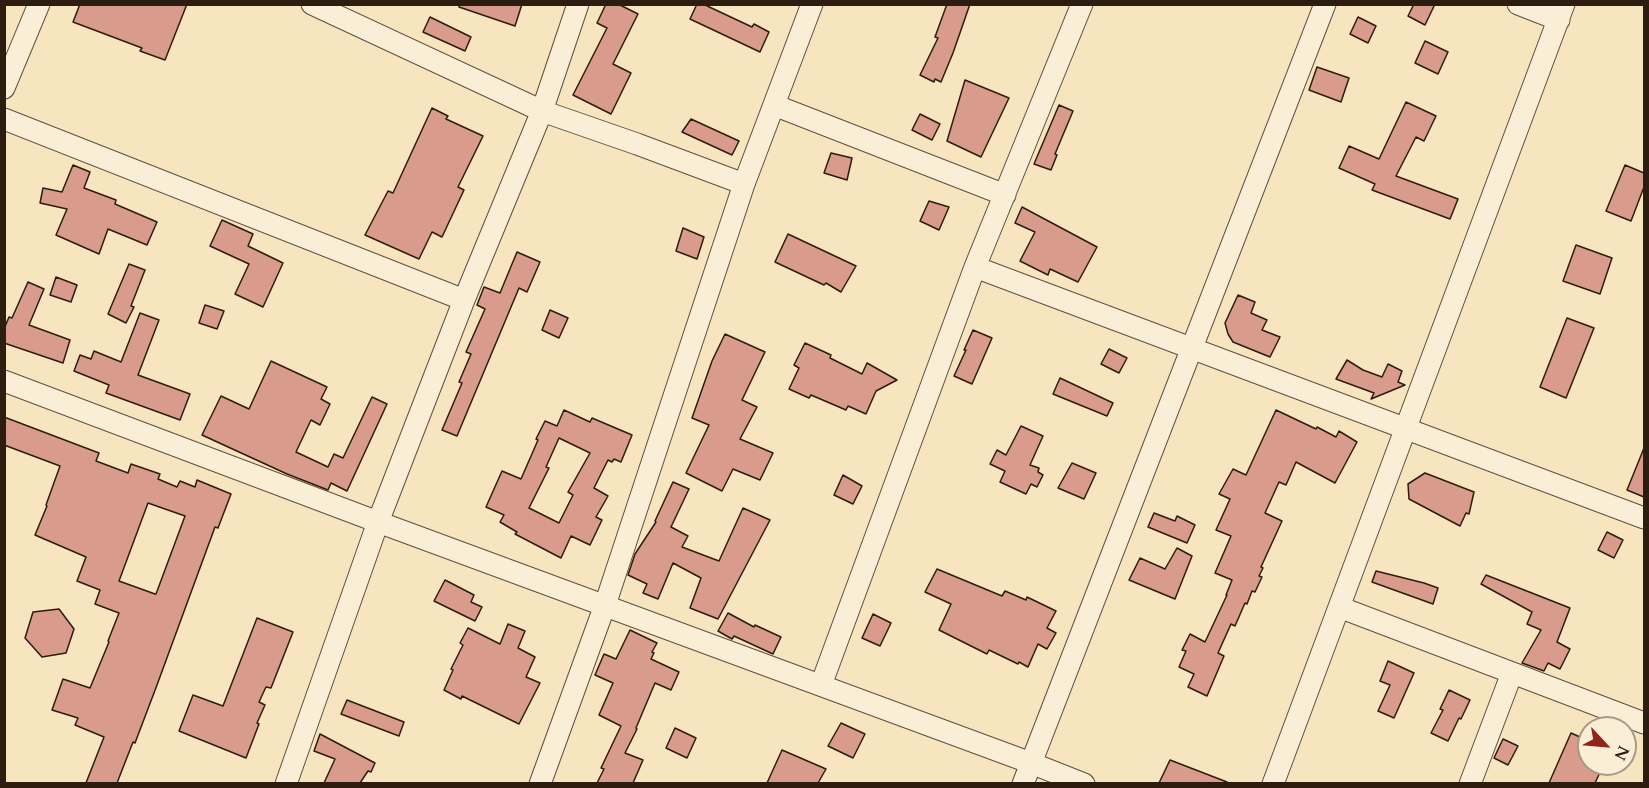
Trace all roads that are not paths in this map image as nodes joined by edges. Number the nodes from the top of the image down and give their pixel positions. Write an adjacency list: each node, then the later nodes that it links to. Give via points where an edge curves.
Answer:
1 (39, 4): 9 (street)
2 (312, 4): 11 (street)
3 (578, 4): 11 (street)
4 (812, 4): 10 (street)
5 (1082, 4): 14 (street)
6 (1325, 4): 17 (street)
7 (1518, 4): 8 (street)
8 (1561, 12): 19 (street)
9 (4, 88)
10 (774, 105): 13 (street); 14 (street)
11 (542, 111): 13 (street); 16 (street)
12 (4, 119): 16 (street)
13 (744, 184): 22 (street)
14 (1005, 195): 15 (street)
15 (975, 267): 17 (street); 25 (street)
16 (464, 300): 21 (street)
17 (1191, 349): 19 (street); 27 (street)
18 (4, 381): 21 (street)
19 (1407, 427): 20 (street); 23 (street)
20 (1644, 518)
21 (378, 522): 22 (street); 28 (street)
22 (605, 605): 25 (street); 29 (street)
23 (1339, 607): 24 (street); 32 (street)
24 (1512, 673): 26 (street); 33 (street)
25 (821, 685): 27 (street)
26 (1644, 723)
27 (1031, 762): 30 (street); 31 (street)
28 (286, 783)
29 (540, 783)
30 (1023, 783)
31 (1084, 783)
32 (1273, 783)
33 (1470, 783)

